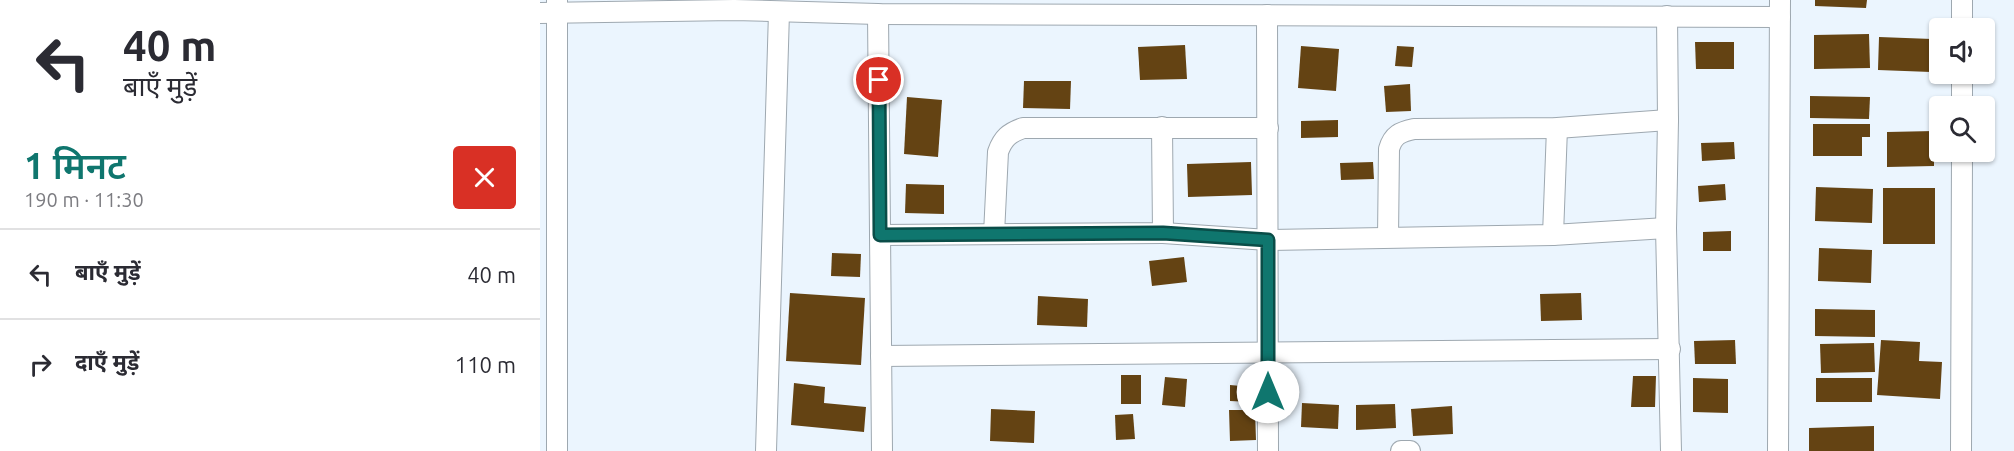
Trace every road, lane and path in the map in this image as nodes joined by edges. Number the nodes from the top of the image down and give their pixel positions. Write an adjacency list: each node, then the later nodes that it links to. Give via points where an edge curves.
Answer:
1 (1962, 0): 8 (street)
2 (551, 8): 4 (street); 24 (street)
3 (1780, 8): 7 (street); 31 (street)
4 (779, 12): 5 (street); 25 (street)
5 (878, 14): 6 (street); 17 (street)
6 (1267, 15): 7 (street); 11 (street)
7 (1667, 16): 9 (street)
8 (1962, 18)
9 (1668, 120): 12 (street); 14 (street)
10 (1162, 127): 11 (street); 15 (street); 16 (street, via 1023,128 1011,132 1002,140 998,152)
11 (1268, 128): 20 (street)
12 (1557, 128): 18 (street); 19 (street, via 1400,132 1391,140 1389,149)
13 (1962, 162): 32 (street)
14 (1666, 228): 18 (street); 21 (street)
15 (1163, 233): 16 (street); 20 (street)
16 (994, 234): 17 (street)
17 (880, 235): 23 (street)
18 (1553, 235): 19 (street)
19 (1388, 237): 20 (street)
20 (1268, 240): 22 (street)
21 (1670, 349): 22 (street); 30 (street)
22 (1268, 352): 23 (street); 27 (street)
23 (881, 356): 26 (street)
24 (557, 451)
25 (766, 451)
26 (882, 451)
27 (1268, 451)
28 (1401, 451): 29 (street)
29 (1410, 451)
30 (1671, 451)
31 (1778, 451)
32 (1961, 451)

